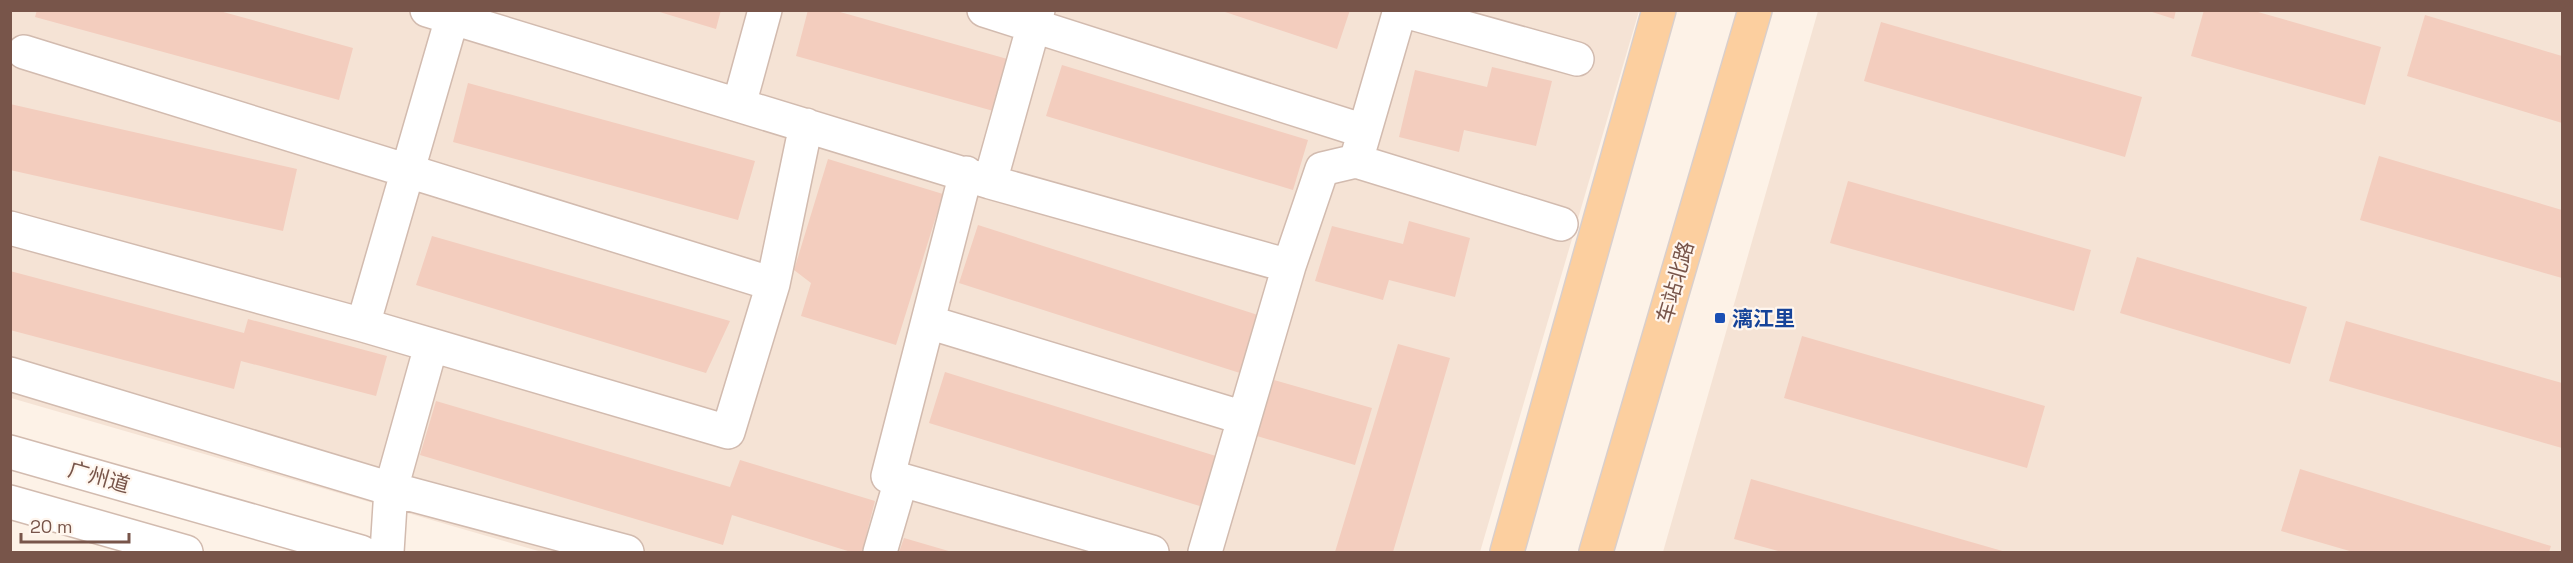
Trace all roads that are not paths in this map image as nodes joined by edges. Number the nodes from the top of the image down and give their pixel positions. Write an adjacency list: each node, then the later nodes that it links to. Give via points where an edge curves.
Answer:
1 (765, 10): 10 (street)
2 (984, 10): 7 (street)
3 (1401, 10): 9 (street); 12 (street)
4 (1659, 10): 35 (main road)
5 (1755, 10): 36 (main road, 车站北路)
6 (440, 14): 10 (street); 13 (street)
7 (1036, 18): 12 (street); 14 (street)
8 (24, 52): 13 (street)
9 (1577, 59)
10 (739, 105): 11 (street)
11 (806, 125): 14 (street); 18 (street)
12 (1360, 146): 15 (street); 17 (street, via 1322,169)
13 (408, 170): 18 (street); 20 (street)
14 (978, 177): 17 (street); 19 (street)
15 (1561, 224)
16 (10, 228): 20 (street)
17 (1289, 266): 23 (street)
18 (773, 284): 21 (street, via 728,432)
19 (928, 322): 23 (street); 25 (street, via 888,476)
20 (363, 325): 21 (street)
21 (431, 346): 26 (street)
22 (10, 374): 26 (street)
23 (1244, 418): 34 (street)
24 (10, 452): 29 (street, 广州道)
25 (901, 480): 32 (street); 33 (street)
26 (391, 489): 30 (street); 31 (street)
27 (10, 502): 28 (street)
28 (186, 552)
29 (361, 552)
30 (387, 552)
31 (627, 552)
32 (880, 552)
33 (1152, 552)
34 (1205, 552)
35 (1507, 552)
36 (1596, 552)

